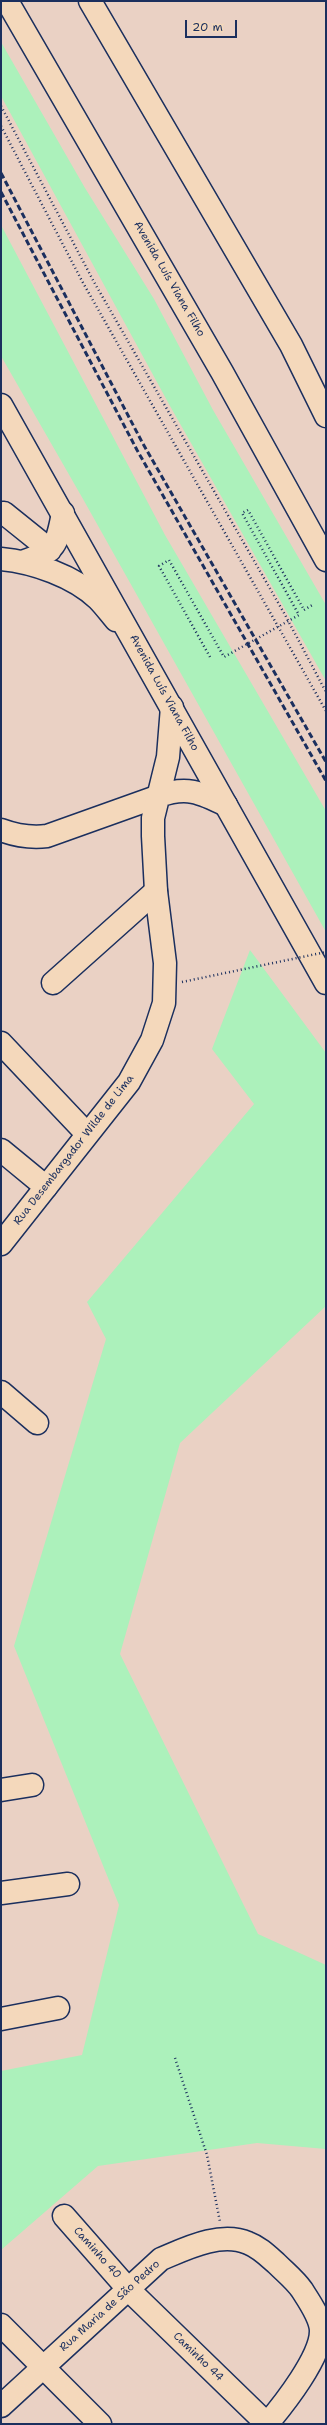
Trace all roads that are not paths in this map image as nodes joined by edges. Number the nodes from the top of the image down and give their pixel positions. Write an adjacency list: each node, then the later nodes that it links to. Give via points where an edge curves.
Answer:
1 (8, 1): 9 (main road, Avenida Luís Viana Filho, via 222,372)
2 (90, 1): 4 (main road, via 291,344)
3 (1, 405): 6 (main road, Avenida Luís Viana Filho)
4 (326, 416)
5 (4, 513): 7 (main road)
6 (64, 513): 7 (main road, via 57,543); 11 (main road, Avenida Luís Viana Filho)
7 (50, 550): 10 (main road)
8 (1, 559): 10 (main road)
9 (326, 560)
10 (24, 561): 11 (main road, via 86,589)
11 (137, 644): 12 (main road, Avenida Luís Viana Filho)
12 (172, 707): 13 (main road, Rua Desembargador Wilde de Lima, via 168,757); 14 (main road, Avenida Luís Viana Filho)
13 (159, 796): 14 (main road, via 186,790); 15 (main road, via 47,836 17,836); 16 (main road, Rua Desembargador Wilde de Lima, via 153,818 152,836)
14 (226, 804): 18 (main road, Avenida Luís Viana Filho)
15 (1, 830)
16 (156, 891): 17 (main road); 20 (main road, Rua Desembargador Wilde de Lima, via 165,963 164,1003 152,1040 130,1082)
17 (53, 983)
18 (326, 983)
19 (1, 1043): 20 (main road)
20 (87, 1134): 22 (main road, Rua Desembargador Wilde de Lima)
21 (1, 1150): 22 (main road)
22 (46, 1187): 23 (main road, Rua Desembargador Wilde de Lima)
23 (1, 1244)
24 (1, 1392): 25 (main road)
25 (37, 1423)
26 (32, 1785): 27 (main road)
27 (1, 1790)
28 (68, 1884): 29 (main road)
29 (1, 1894)
30 (58, 2008): 31 (main road)
31 (1, 2019)
32 (64, 2216): 33 (main road, Caminho 40)
33 (129, 2290): 34 (main road, Rua Maria de São Pedro, via 161,2259 189,2247 224,2240 246,2242 262,2250); 37 (main road, Rua Maria de São Pedro); 40 (main road, Caminho 44)
34 (320, 2305): 36 (main road, Rua Maria de São Pedro)
35 (1, 2325): 37 (main road)
36 (324, 2332): 40 (main road, Rua Maria de São Pedro, via 293,2393)
37 (43, 2366): 38 (main road, Rua Maria de São Pedro); 39 (main road)
38 (1, 2406)
39 (100, 2424)
40 (267, 2424)

